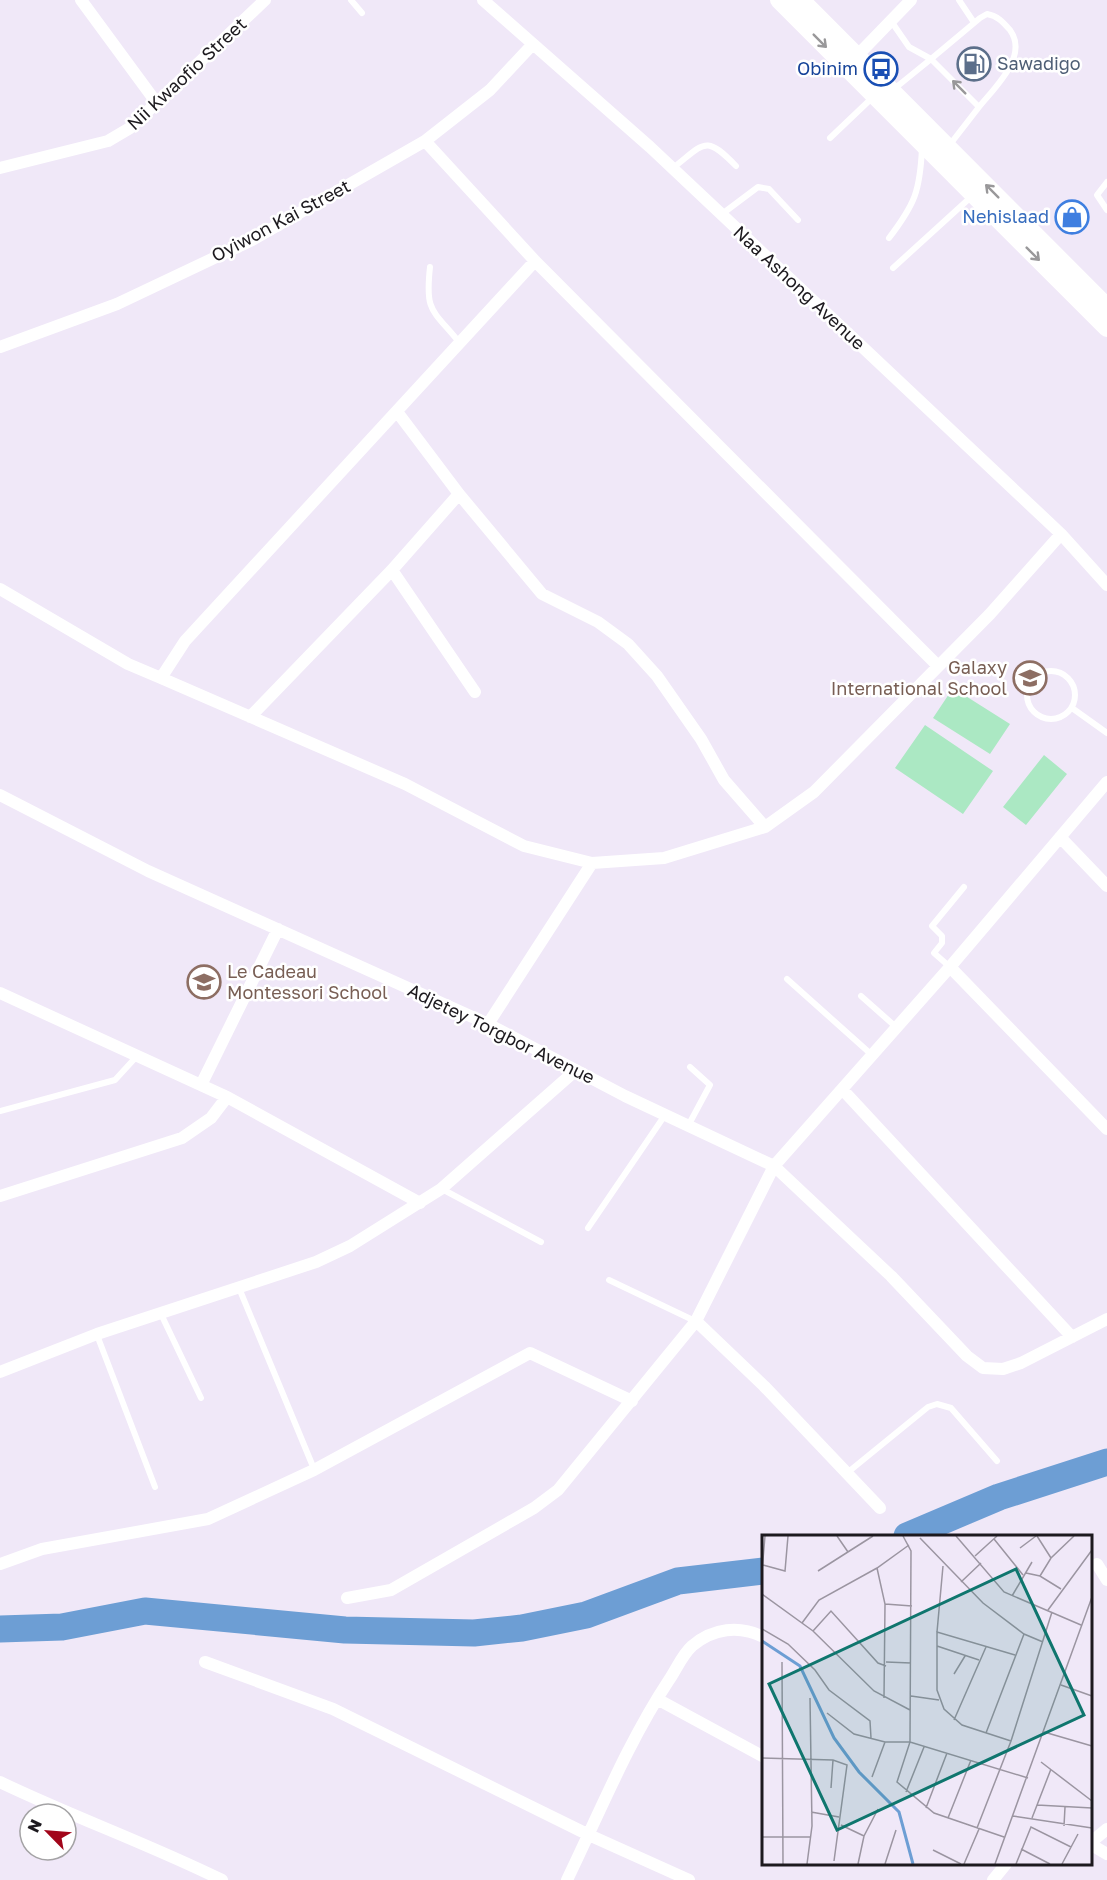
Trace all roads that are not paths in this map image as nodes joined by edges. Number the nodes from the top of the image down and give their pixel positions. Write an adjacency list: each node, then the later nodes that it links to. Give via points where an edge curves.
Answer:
1 (81, 0): 16 (street)
2 (265, 0): 16 (street, Nii Kwaofio Street)
3 (351, 0): 9 (lane)
4 (483, 0): 12 (street, Naa Ashong Avenue)
5 (779, 0): 14 (main road, one-way to 14)
6 (801, 0): 14 (main road)
7 (911, 0): 10 (street)
8 (959, 0): 11 (lane)
9 (362, 13)
10 (891, 21): 13 (lane, via 909,47); 14 (street)
11 (973, 21): 13 (lane); 17 (lane, via 987,14 994,16 1015,37 1016,46 1011,64)
12 (532, 45): 19 (street, Oyiwon Kai Street, via 490,90); 24 (street, Naa Ashong Avenue)
13 (931, 58): 15 (lane); 17 (lane, one-way to 13)
14 (852, 61): 15 (main road)
15 (883, 93): 18 (lane); 20 (main road); 21 (main road)
16 (156, 102): 23 (street, Nii Kwaofio Street, via 130,129 108,141)
17 (979, 107): 21 (lane)
18 (830, 138)
19 (425, 141): 31 (street); 37 (street, Oyiwon Kai Street, via 252,240 117,304)
20 (922, 143): 26 (main road); 30 (lane, via 920,183 905,217)
21 (948, 147): 34 (main road, one-way to 21)
22 (736, 166): 24 (lane, via 711,144 703,145)
23 (0, 168)
24 (672, 168): 28 (street, Naa Ashong Avenue)
25 (1107, 182): 27 (lane, via 1097,195)
26 (974, 195): 33 (lane); 35 (main road, one-way to 35)
27 (1107, 210)
28 (722, 215): 29 (lane, via 758,187 769,189); 40 (street, Naa Ashong Avenue)
29 (798, 220)
30 (888, 238)
31 (535, 261): 36 (street); 44 (street)
32 (430, 267): 36 (lane, via 430,306)
33 (893, 268)
34 (1104, 298)
35 (1107, 328)
36 (459, 342): 38 (street)
37 (0, 347)
38 (398, 413): 39 (street); 45 (street, via 185,641)
39 (459, 494): 41 (street); 52 (street, via 542,594 598,622 628,644 657,676 702,739 724,780)
40 (1060, 534): 42 (street, Naa Ashong Avenue); 44 (street, via 990,614)
41 (392, 570): 46 (street); 48 (street)
42 (1107, 585)
43 (0, 589): 45 (street, via 128,664)
44 (937, 665): 52 (street, via 814,792)
45 (161, 678): 48 (street)
46 (475, 692)
47 (1072, 708): 47 (lane, via 1075,693 1064,674 1041,673 1030,683 1027,698 1038,716 1060,718); 49 (lane)
48 (250, 717): 54 (street, via 405,784 524,846)
49 (1107, 733)
50 (1107, 782): 53 (street)
51 (0, 795): 57 (street, Adjetey Torgbor Avenue, via 148,871)
52 (765, 827): 54 (street, via 664,858)
53 (1060, 837): 55 (street); 58 (street)
54 (592, 863): 62 (street)
55 (1107, 886)
56 (964, 887): 58 (lane, via 932,926 942,936 934,953)
57 (278, 929): 62 (street, Adjetey Torgbor Avenue); 68 (street)
58 (950, 967): 63 (street); 74 (street)
59 (787, 979): 64 (lane)
60 (0, 993): 65 (street)
61 (861, 996): 63 (lane)
62 (488, 1024): 67 (street, Adjetey Torgbor Avenue)
63 (897, 1027): 64 (street)
64 (872, 1054): 69 (street)
65 (137, 1056): 68 (street); 71 (lane, via 115,1080)
66 (690, 1067): 73 (lane, via 710,1085)
67 (575, 1071): 72 (street, Adjetey Torgbor Avenue); 76 (street)
68 (201, 1085): 70 (street)
69 (842, 1089): 75 (street); 87 (street)
70 (227, 1097): 77 (street, via 211,1118 182,1138); 78 (street)
71 (0, 1111)
72 (665, 1115): 73 (street, Adjetey Torgbor Avenue); 79 (lane)
73 (688, 1126): 75 (street, Adjetey Torgbor Avenue)
74 (1107, 1130)
75 (774, 1166): 85 (street); 87 (street, Adjetey Torgbor Avenue, via 983,1368 1002,1369 1021,1363)
76 (441, 1189): 78 (street); 80 (lane)
77 (0, 1196)
78 (420, 1203): 82 (street, via 316,1262)
79 (588, 1228)
80 (541, 1242)
81 (609, 1280): 85 (lane)
82 (238, 1288): 83 (street); 92 (lane)
83 (161, 1314): 86 (street); 89 (lane)
84 (1107, 1319): 87 (street)
85 (696, 1321): 90 (street); 93 (street)
86 (97, 1334): 88 (street); 94 (lane)
87 (1072, 1337)
88 (0, 1372)
89 (201, 1398)
90 (632, 1401): 92 (street, via 530,1353); 99 (street, via 558,1490 534,1508 391,1590)
91 (997, 1461): 93 (lane, via 951,1408 937,1404 928,1407)
92 (314, 1470): 96 (street, via 208,1520 42,1549)
93 (847, 1474): 95 (street)
94 (155, 1487)
95 (880, 1508)
96 (0, 1564)
97 (1097, 1564): 98 (street)
98 (1107, 1581)
99 (347, 1598)
100 (762, 1636): 102 (street, via 749,1630 727,1629 702,1639 690,1648)
101 (205, 1662): 106 (street, via 333,1709)
102 (657, 1699): 103 (street); 106 (street)
103 (762, 1755)
104 (0, 1782): 111 (street)
105 (1107, 1829): 107 (street)
106 (589, 1834): 112 (street); 113 (street)
107 (1092, 1841)
108 (1092, 1844): 109 (street)
109 (1107, 1854)
110 (1004, 1865): 114 (street)
111 (222, 1880)
112 (567, 1880)
113 (689, 1880)
114 (993, 1880)

